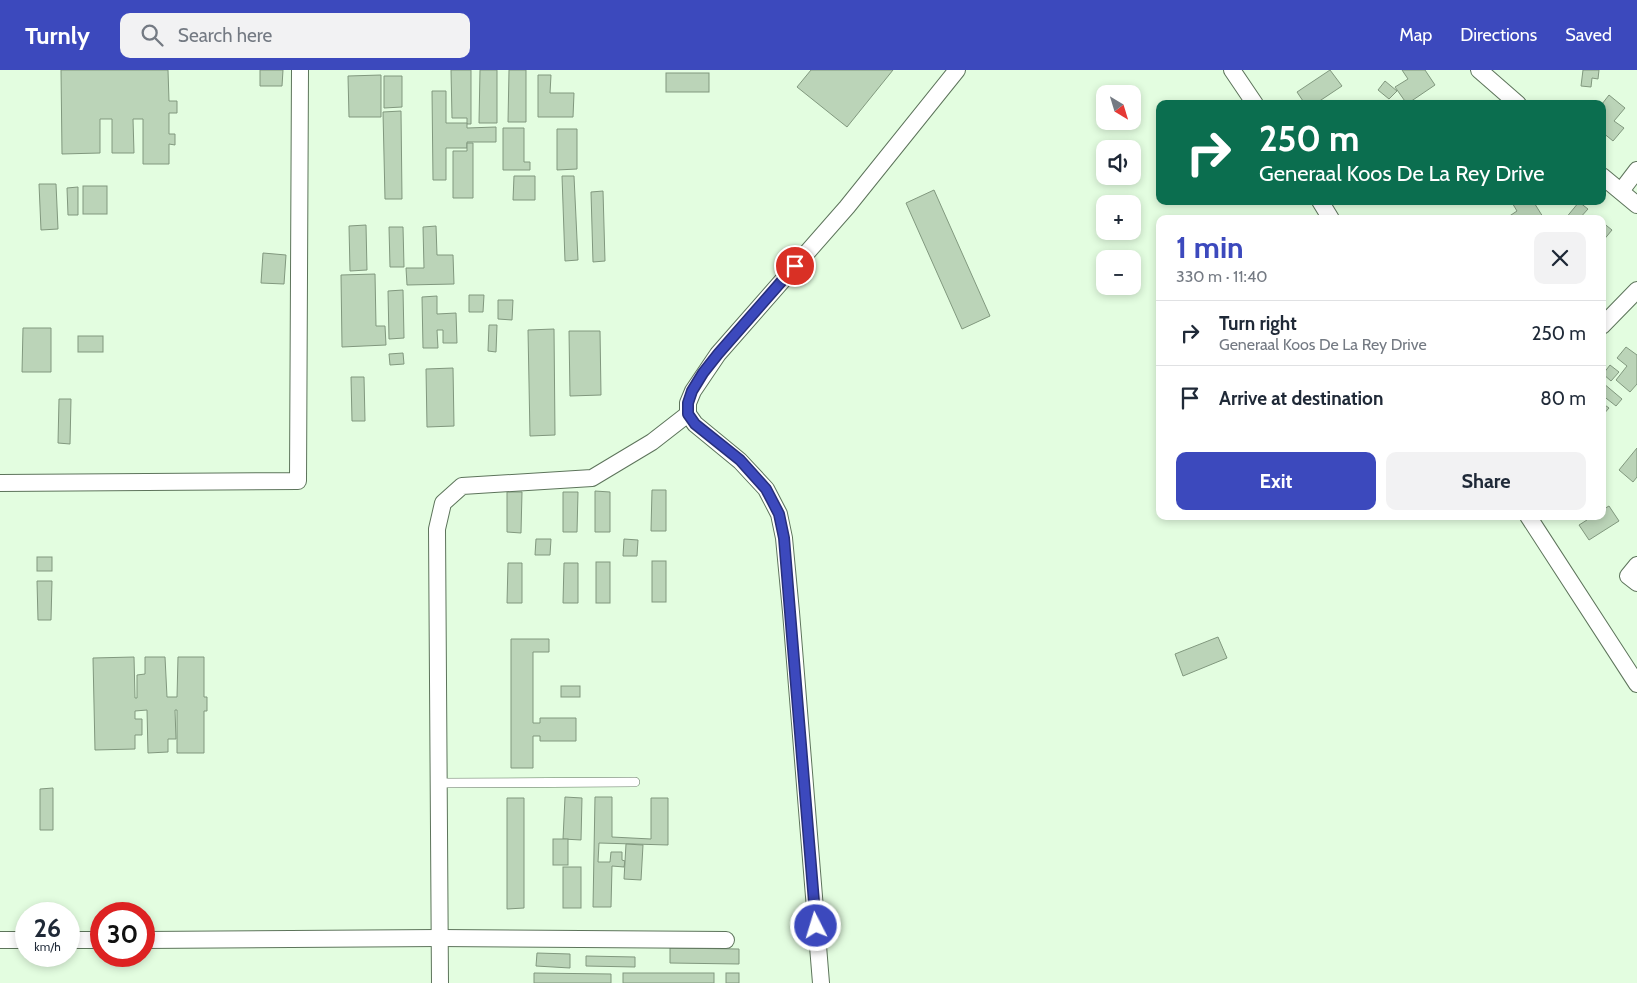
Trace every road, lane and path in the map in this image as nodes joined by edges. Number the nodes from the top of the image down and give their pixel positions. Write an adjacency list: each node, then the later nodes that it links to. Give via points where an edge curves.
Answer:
1 (300, 70): 14 (street, via 298,480)
2 (957, 70): 13 (street, via 847,207 718,354 692,391)
3 (1232, 70): 5 (street)
4 (1479, 70): 6 (street)
5 (1252, 100)
6 (1513, 100)
7 (1637, 170): 9 (street)
8 (1606, 179): 9 (street)
9 (1621, 191): 10 (street)
10 (1637, 204)
11 (1637, 290): 12 (street)
12 (1606, 322)
13 (688, 414): 18 (street, via 652,442 592,478 462,486 443,503 437,530); 25 (street, via 695,424 740,460 766,489 779,514 784,538)
14 (0, 483)
15 (1531, 520): 16 (street)
16 (1637, 684)
17 (635, 782): 18 (lane)
18 (438, 783): 19 (street)
19 (439, 938): 22 (street); 23 (street); 24 (street)
20 (0, 940): 21 (street)
21 (15, 940)
22 (155, 940)
23 (726, 940)
24 (440, 983)
25 (821, 983)

